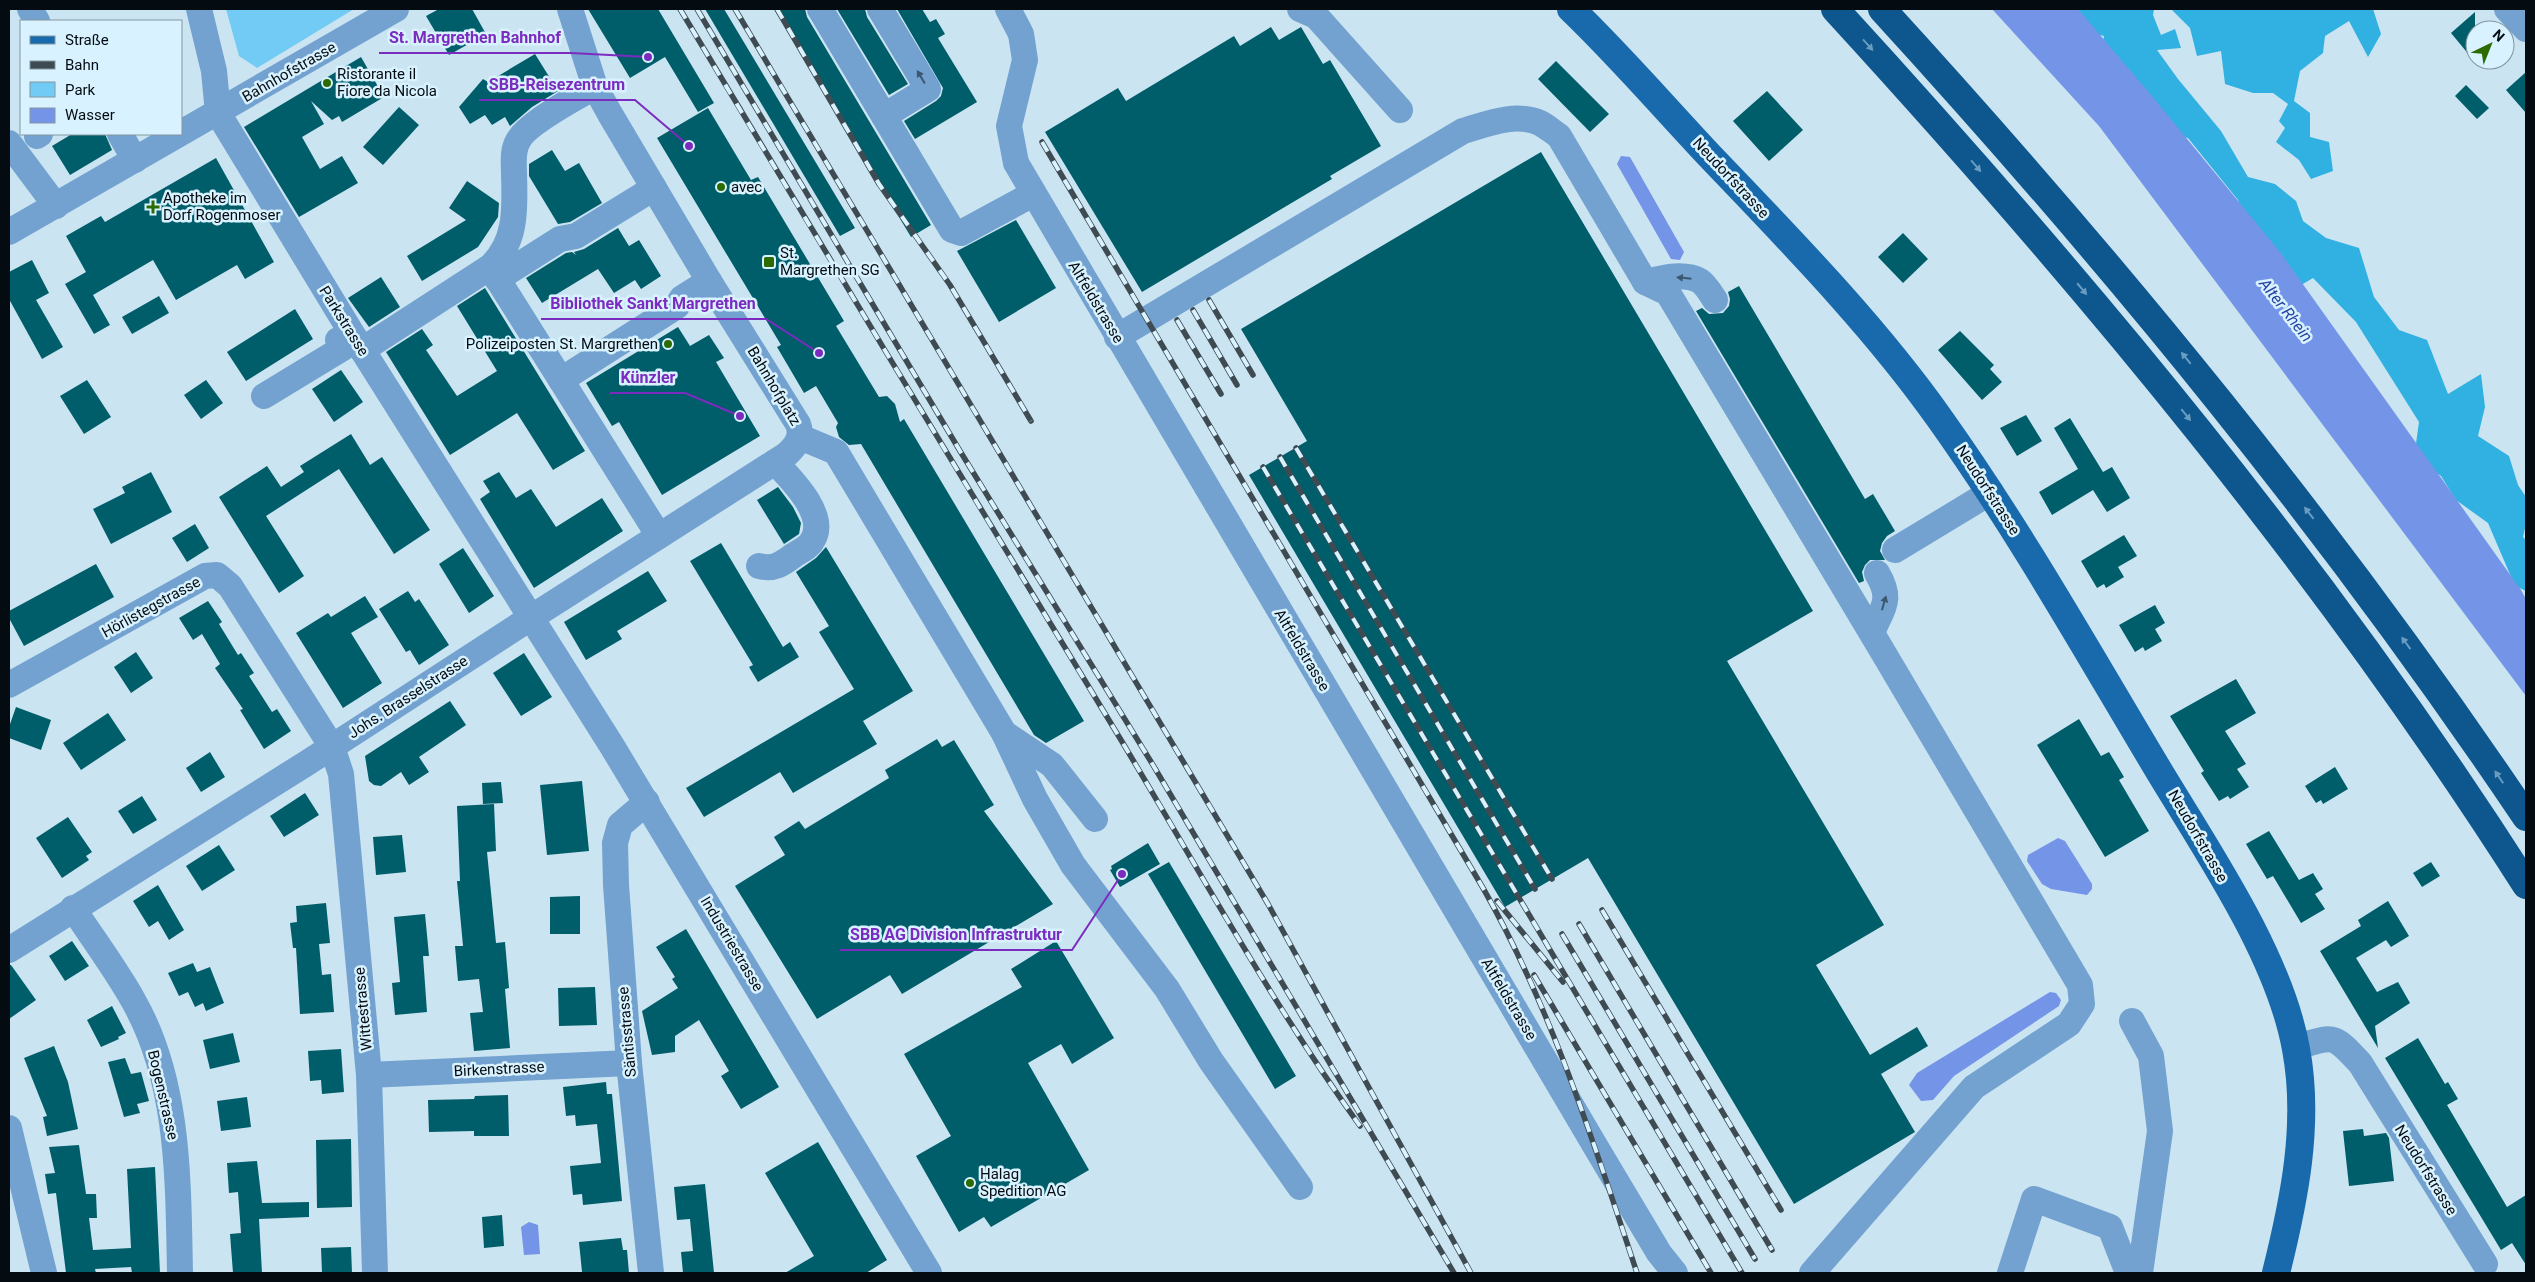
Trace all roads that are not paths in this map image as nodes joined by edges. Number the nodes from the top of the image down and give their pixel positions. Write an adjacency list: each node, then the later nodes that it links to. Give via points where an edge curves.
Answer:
1 (30, 9): 12 (street)
2 (199, 9): 15 (street, Parkstrasse, via 214,70)
3 (396, 9): 15 (street, Bahnhofstrasse)
4 (570, 9): 13 (street, Bahnhofplatz)
5 (820, 9): 16 (street)
6 (880, 9): 16 (street, one-way to 6, via 928,89)
7 (1008, 9): 23 (street, Altfeldstrasse, via 1022,34 1025,60 1009,126 1016,163)
8 (1300, 9): 14 (street, via 1316,16)
9 (1571, 9): 37 (main road, Neudorfstrasse, via 1762,210 1876,339 1938,416)
10 (1835, 9): 50 (highway, one-way to 50, via 2042,241 2191,421 2396,692)
11 (1882, 9): 48 (highway, one-way to 11, via 2350,566 2214,393 2075,225)
12 (36, 20)
13 (595, 86): 22 (street, Bahnhofplatz); 26 (street, via 528,129 518,140 514,152 515,217 509,242)
14 (1400, 110)
15 (218, 113): 17 (street, Bahnhofstrasse); 32 (street, Parkstrasse)
16 (884, 116): 23 (street, via 952,230 961,233)
17 (182, 133)
18 (121, 135): 21 (street)
19 (179, 135): 21 (street, Bahnhofstrasse)
20 (9, 143): 24 (street)
21 (135, 160): 24 (street, Bahnhofstrasse)
22 (654, 188): 26 (street, via 576,236 560,240); 27 (street, Bahnhofplatz)
23 (1033, 194): 30 (street, Altfeldstrasse)
24 (56, 206): 25 (street, Bahnhofstrasse)
25 (9, 232)
26 (494, 273): 32 (street); 33 (street)
27 (709, 281): 33 (street, via 682,298 677,306); 35 (street, Bahnhofplatz, via 798,424)
28 (1645, 282): 29 (street, one-way to 28, via 1701,282 1690,278 1666,277); 30 (street, via 1559,136 1540,123 1523,118 1507,119 1463,131); 43 (street, via 1668,293)
29 (1715, 300)
30 (1117, 337): 65 (street, Altfeldstrasse, via 1649,1236)
31 (338, 340): 34 (street, via 343,348)
32 (362, 350): 42 (street, Parkstrasse)
33 (561, 380): 38 (street)
34 (264, 396)
35 (800, 437): 36 (street, Johs. Brasselstrasse, via 794,448); 45 (street, Bahnhofplatz, via 836,452)
36 (775, 462): 38 (street, Johs. Brasselstrasse); 40 (street, via 804,495 815,522 816,534 811,543 778,566)
37 (1991, 492): 39 (street); 54 (main road, Neudorfstrasse, via 2239,907 2274,976)
38 (659, 536): 42 (street, Johs. Brasselstrasse)
39 (1895, 550)
40 (759, 566)
41 (1877, 573): 43 (street, one-way to 41, via 1886,600 1886,589)
42 (532, 617): 46 (street, Johs. Brasselstrasse); 47 (street, Industriestrasse)
43 (1872, 633): 66 (street, via 2080,985 2082,1004 2069,1024 1974,1087)
44 (9, 685): 46 (street, Hörlistegstrasse, via 205,576 217,575 230,586)
45 (1004, 733): 49 (street, Bahnhofplatz, via 1052,765); 58 (street, via 1035,799 1073,865 1167,989 1211,1060)
46 (332, 747): 51 (street, Johs. Brasselstrasse); 56 (street, Wittestrasse, via 341,774)
47 (646, 802): 55 (street, Säntisstrasse, via 620,825 615,843); 64 (street, Industriestrasse)
48 (2526, 817)
49 (1096, 818)
50 (2526, 885)
51 (73, 908): 52 (street, Johs. Brasselstrasse); 61 (street, Bogenstrasse, via 134,1001 159,1060 174,1129)
52 (9, 950)
53 (2132, 1021): 69 (street, via 2151,1056 2160,1131)
54 (2296, 1047): 59 (street, Neudorfstrasse, via 2329,1038 2339,1041 2360,1063); 70 (main road, Neudorfstrasse, via 2302,1111 2298,1157 2289,1218)
55 (630, 1063): 56 (street, Birkenstrasse); 63 (street, Säntisstrasse)
56 (369, 1075): 62 (street, Wittestrasse)
57 (9, 1128): 60 (street)
58 (1300, 1187)
59 (2485, 1264)
60 (44, 1273)
61 (180, 1273)
62 (375, 1273)
63 (651, 1273)
64 (929, 1273)
65 (1675, 1273)
66 (1812, 1273)
67 (2010, 1273): 68 (street, via 2034,1199 2110,1227)
68 (2128, 1273)
69 (2140, 1273)
70 (2276, 1273)

